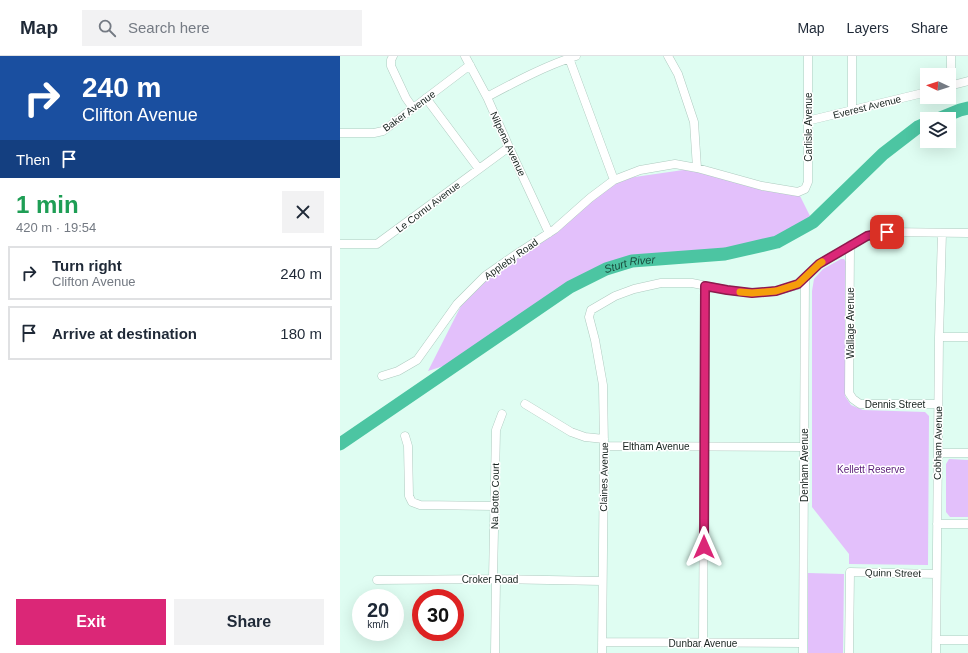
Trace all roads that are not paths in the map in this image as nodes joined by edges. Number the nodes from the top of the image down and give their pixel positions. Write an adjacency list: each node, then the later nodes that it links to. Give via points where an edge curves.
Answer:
1 (393, 56): 15 (street, via 391,66)
2 (466, 56): 8 (street, Nilpena Avenue)
3 (668, 56): 20 (street, via 678,74 694,122)
4 (808, 56): 17 (street, Carlisle Avenue)
5 (852, 56): 16 (street)
6 (951, 56): 9 (street)
7 (568, 57): 14 (street, via 522,78); 22 (street)
8 (470, 65): 13 (street, Baker Avenue); 14 (street, Nilpena Avenue)
9 (951, 68)
10 (968, 81): 11 (street)
11 (956, 84)
12 (920, 94): 16 (street, Everest Avenue)
13 (426, 98): 15 (street, Baker Avenue); 21 (street)
14 (487, 98): 19 (street, Nilpena Avenue)
15 (413, 108): 18 (street, Baker Avenue, via 382,131)
16 (852, 111): 17 (street, Everest Avenue)
17 (808, 121): 23 (street, Carlisle Avenue, via 808,182 805,189)
18 (340, 133)
19 (509, 147): 21 (street, Le Cornu Avenue); 24 (street, Nilpena Avenue)
20 (697, 168): 22 (street, Appleby Road, via 675,164 640,170); 23 (street, Appleby Road, via 762,186)
21 (479, 169): 27 (street, Le Cornu Avenue, via 377,244)
22 (614, 180): 24 (street, Appleby Road)
23 (798, 192)
24 (549, 233): 33 (street, Appleby Road, via 485,276 457,304 417,360 398,371)
25 (942, 233): 26 (street); 28 (street, via 887,232 867,236); 31 (street, Cobham Avenue)
26 (968, 233)
27 (340, 244)
28 (850, 245): 29 (street, via 819,264); 34 (street, Wallage Avenue, via 849,393)
29 (806, 277): 30 (street, via 798,284 776,291 752,293); 41 (street, Denham Avenue)
30 (705, 286): 39 (street, Claines Avenue, via 692,283 661,283 615,296 592,310 589,317 603,385); 40 (street)
31 (939, 337): 32 (street); 36 (street, Cobham Avenue)
32 (968, 337)
33 (382, 376)
34 (853, 399): 36 (street, Dennis Street, via 860,404)
35 (525, 404): 39 (street, Eltham Avenue, via 571,432)
36 (938, 404): 42 (street, Cobham Avenue)
37 (502, 414): 44 (street, Na Botto Court, via 496,430)
38 (405, 436): 44 (street, via 408,446 409,496 412,502 420,505)
39 (604, 442): 40 (street, Eltham Avenue); 50 (street, Claines Avenue)
40 (704, 446): 41 (street, Eltham Avenue); 54 (street)
41 (804, 447): 55 (street, Denham Avenue)
42 (938, 453): 43 (street); 45 (street, Cobham Avenue)
43 (968, 453)
44 (494, 506): 48 (street, Na Botto Court)
45 (937, 524): 46 (street); 47 (street, Cobham Avenue)
46 (968, 524)
47 (936, 574): 51 (street, Cobham Avenue); 59 (street, Quinn Street, via 850,572)
48 (495, 579): 49 (street, Croker Road); 50 (street, Croker Road); 56 (street, Na Botto Court)
49 (377, 580)
50 (602, 581): 53 (street, Claines Avenue)
51 (936, 640): 52 (street); 60 (street, Cobham Avenue)
52 (968, 640)
53 (602, 642): 54 (street, Dunbar Avenue); 57 (street, Claines Avenue)
54 (703, 643): 55 (street, Dunbar Avenue)
55 (803, 643): 58 (street, Denham Avenue)
56 (496, 653)
57 (602, 653)
58 (803, 653)
59 (849, 653)
60 (936, 653)

